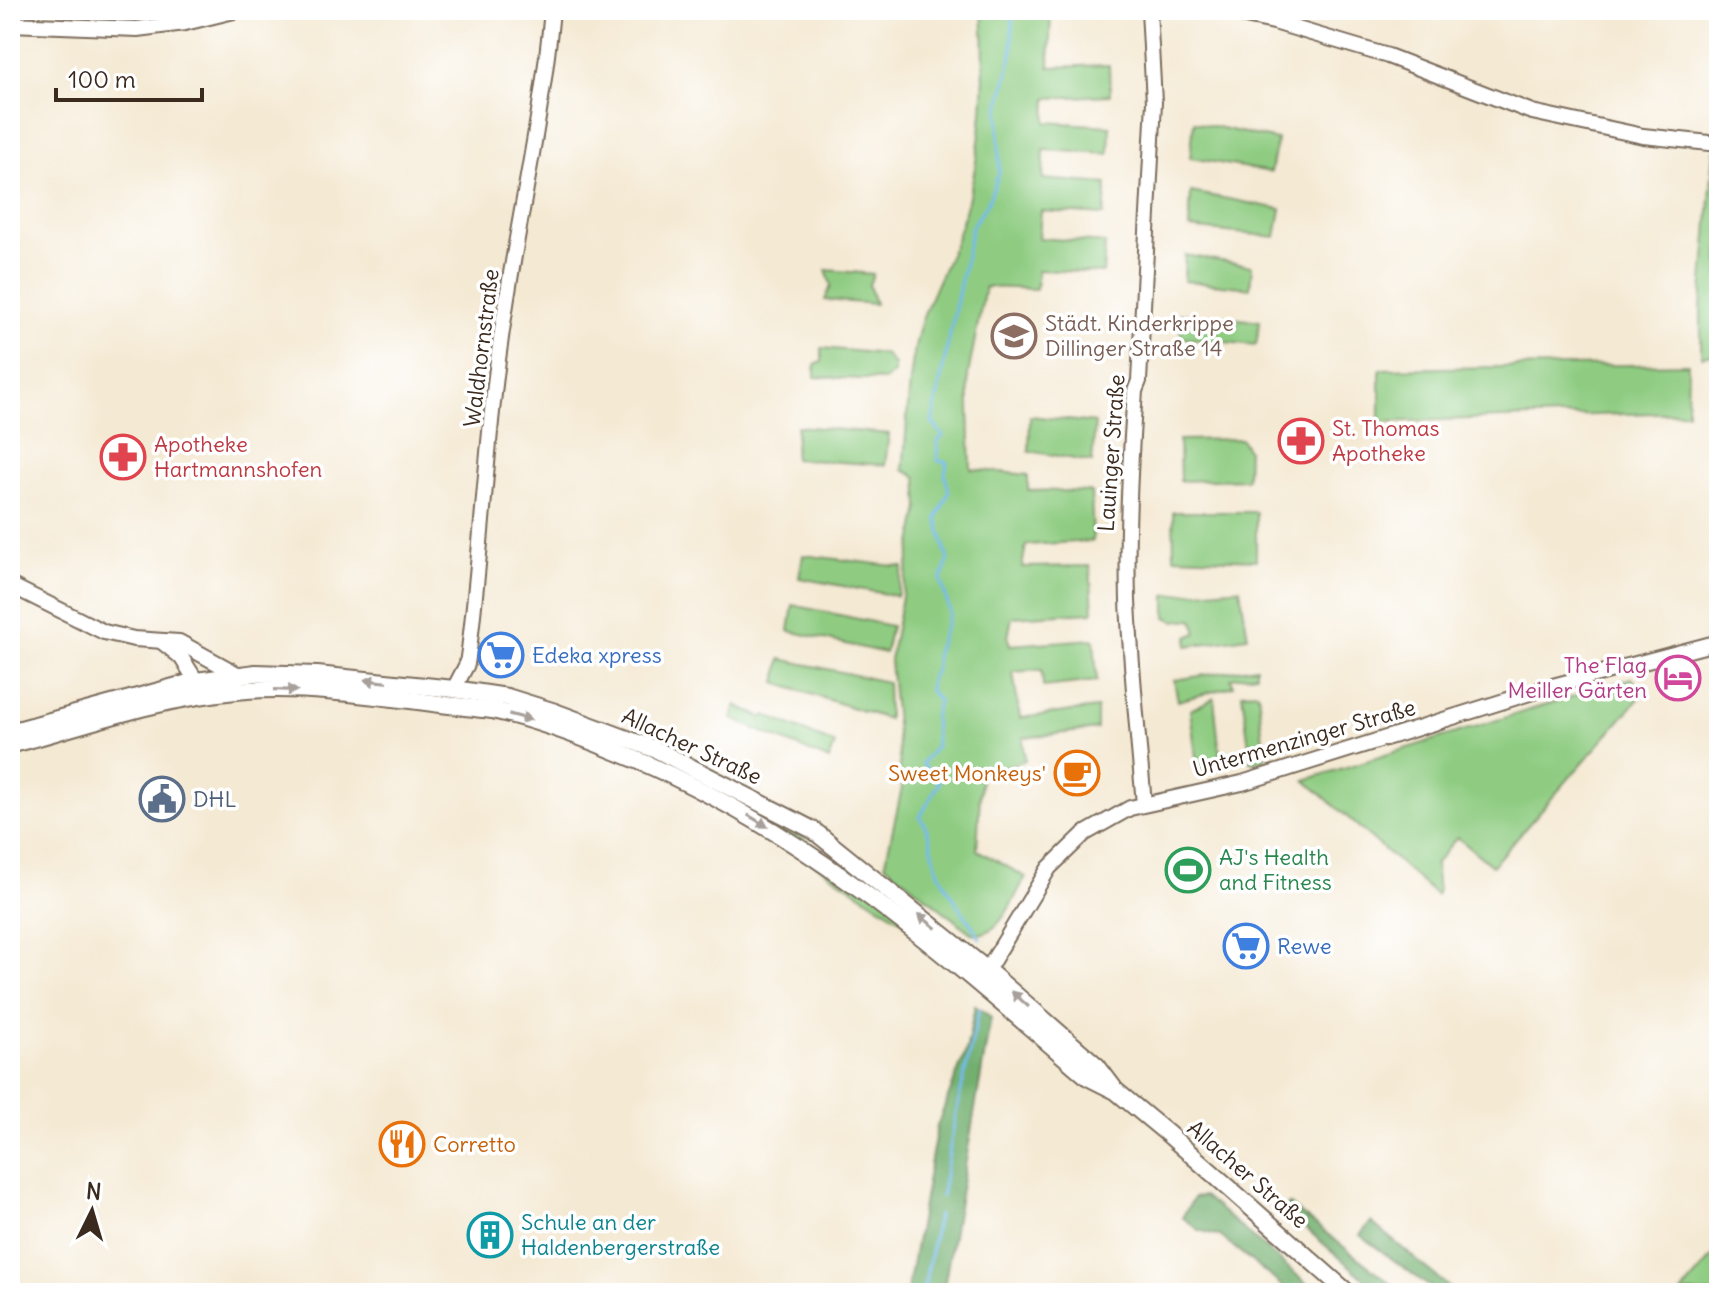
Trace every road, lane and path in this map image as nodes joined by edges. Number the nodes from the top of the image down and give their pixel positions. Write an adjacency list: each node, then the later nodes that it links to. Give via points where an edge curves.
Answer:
1 (238, 10): 5 (street, via 137,29)
2 (552, 10): 12 (street, Waldhornstraße, via 505,311 467,664)
3 (1149, 10): 15 (street, Lauinger Straße, via 1154,102 1127,543)
4 (1216, 10): 6 (street, via 1388,56 1532,112 1643,136)
5 (10, 24)
6 (1719, 144)
7 (10, 585): 8 (street, Allacher Straße, via 104,632)
8 (161, 641): 10 (street, Allacher Straße, via 179,642); 11 (street, via 181,657)
9 (1719, 642): 15 (street, Untermenzinger Straße, via 1549,687 1242,783)
10 (237, 682): 11 (main road); 12 (main road, Allacher Straße, one-way to 10, via 301,674); 17 (main road, Allacher Straße, one-way to 17, via 492,710 674,775 802,847 906,922)
11 (200, 688): 13 (main road); 14 (main road)
12 (454, 689): 16 (main road, Allacher Straße, one-way to 12, via 799,823 607,730 507,697)
13 (10, 732)
14 (10, 745)
15 (1144, 804): 16 (street, Untermenzinger Straße, via 1112,816 1059,857)
16 (987, 970): 17 (street, Untermenzinger Straße); 18 (main road, Allacher Straße, one-way to 16, via 1097,1066)
17 (978, 984): 18 (main road, Allacher Straße, via 1088,1077)
18 (1116, 1091): 19 (main road, Allacher Straße)
19 (1348, 1293)

